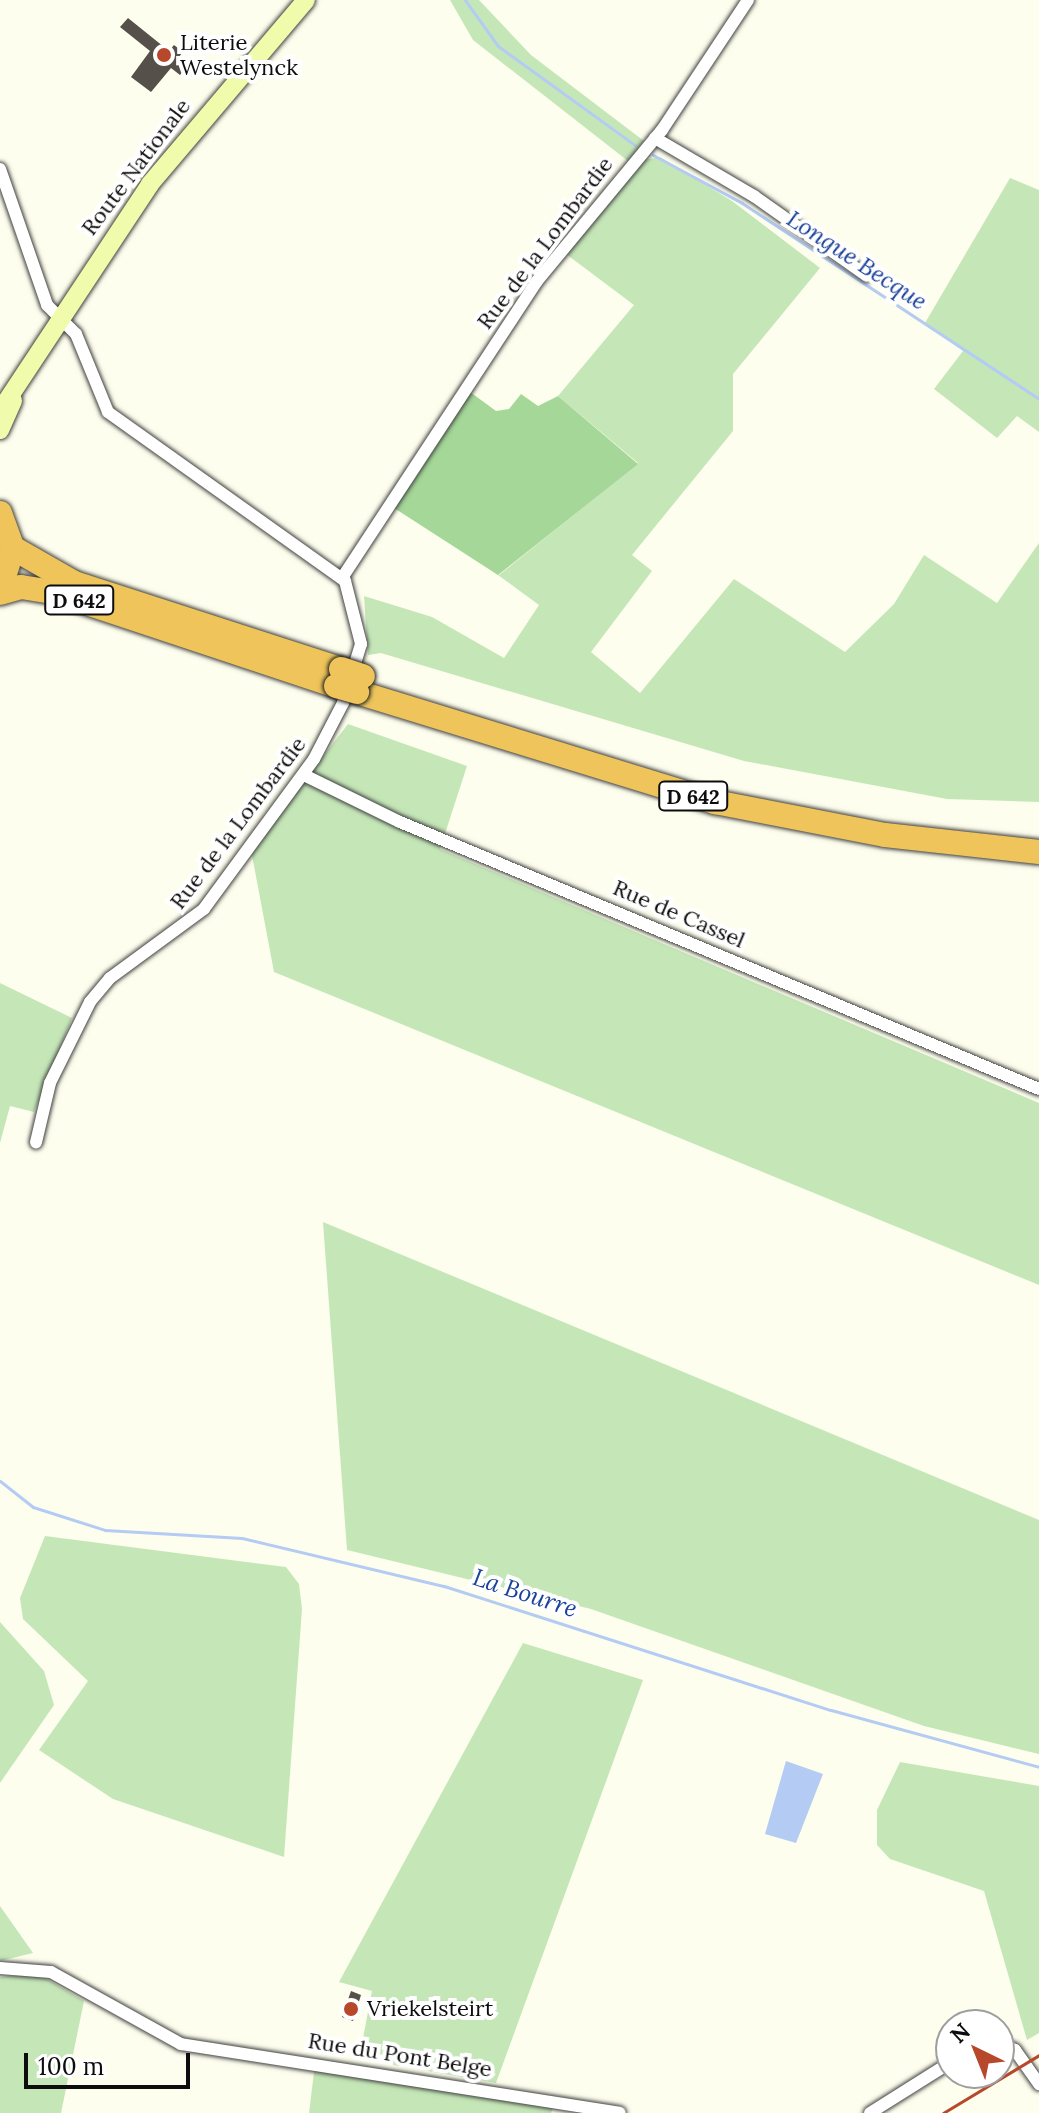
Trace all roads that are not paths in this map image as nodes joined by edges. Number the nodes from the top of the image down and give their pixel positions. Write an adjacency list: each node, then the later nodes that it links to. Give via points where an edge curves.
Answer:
1 (306, 0): 6 (street, Route Nationale, via 179,146)
2 (748, 0): 3 (street, Rue de la Lombardie)
3 (655, 138): 5 (street, via 754,196); 12 (street, Rue de la Lombardie, via 537,281)
4 (0, 169): 6 (street, via 47,305)
5 (867, 276)
6 (60, 319): 7 (street, Route Nationale); 12 (street, via 76,334 100,399 117,422)
7 (24, 377): 8 (street, Route Nationale); 9 (street, Route Nationale)
8 (0, 411)
9 (0, 430)
10 (0, 513): 11 (highway)
11 (13, 548): 13 (highway); 14 (highway, D 642, via 82,586)
12 (342, 578): 15 (street, Rue de la Lombardie, via 353,593 360,655)
13 (0, 591): 14 (highway, D 642, via 21,587 57,593)
14 (349, 681): 16 (highway, D 642, via 723,788 893,821); 17 (highway, D 642, via 737,808 885,835)
15 (304, 775): 18 (street, Rue de Cassel, via 400,822); 19 (street, Rue de la Lombardie, via 196,918 94,995 50,1083)
16 (1039, 835)
17 (1039, 852)
18 (1039, 1089)
19 (36, 1142)
20 (0, 1968): 24 (street, Rue du Pont Belge, via 51,1972 181,2044 311,2059)
21 (1015, 2050): 23 (street)
22 (935, 2072): 25 (street)
23 (1039, 2084)
24 (620, 2113)
25 (870, 2113)

